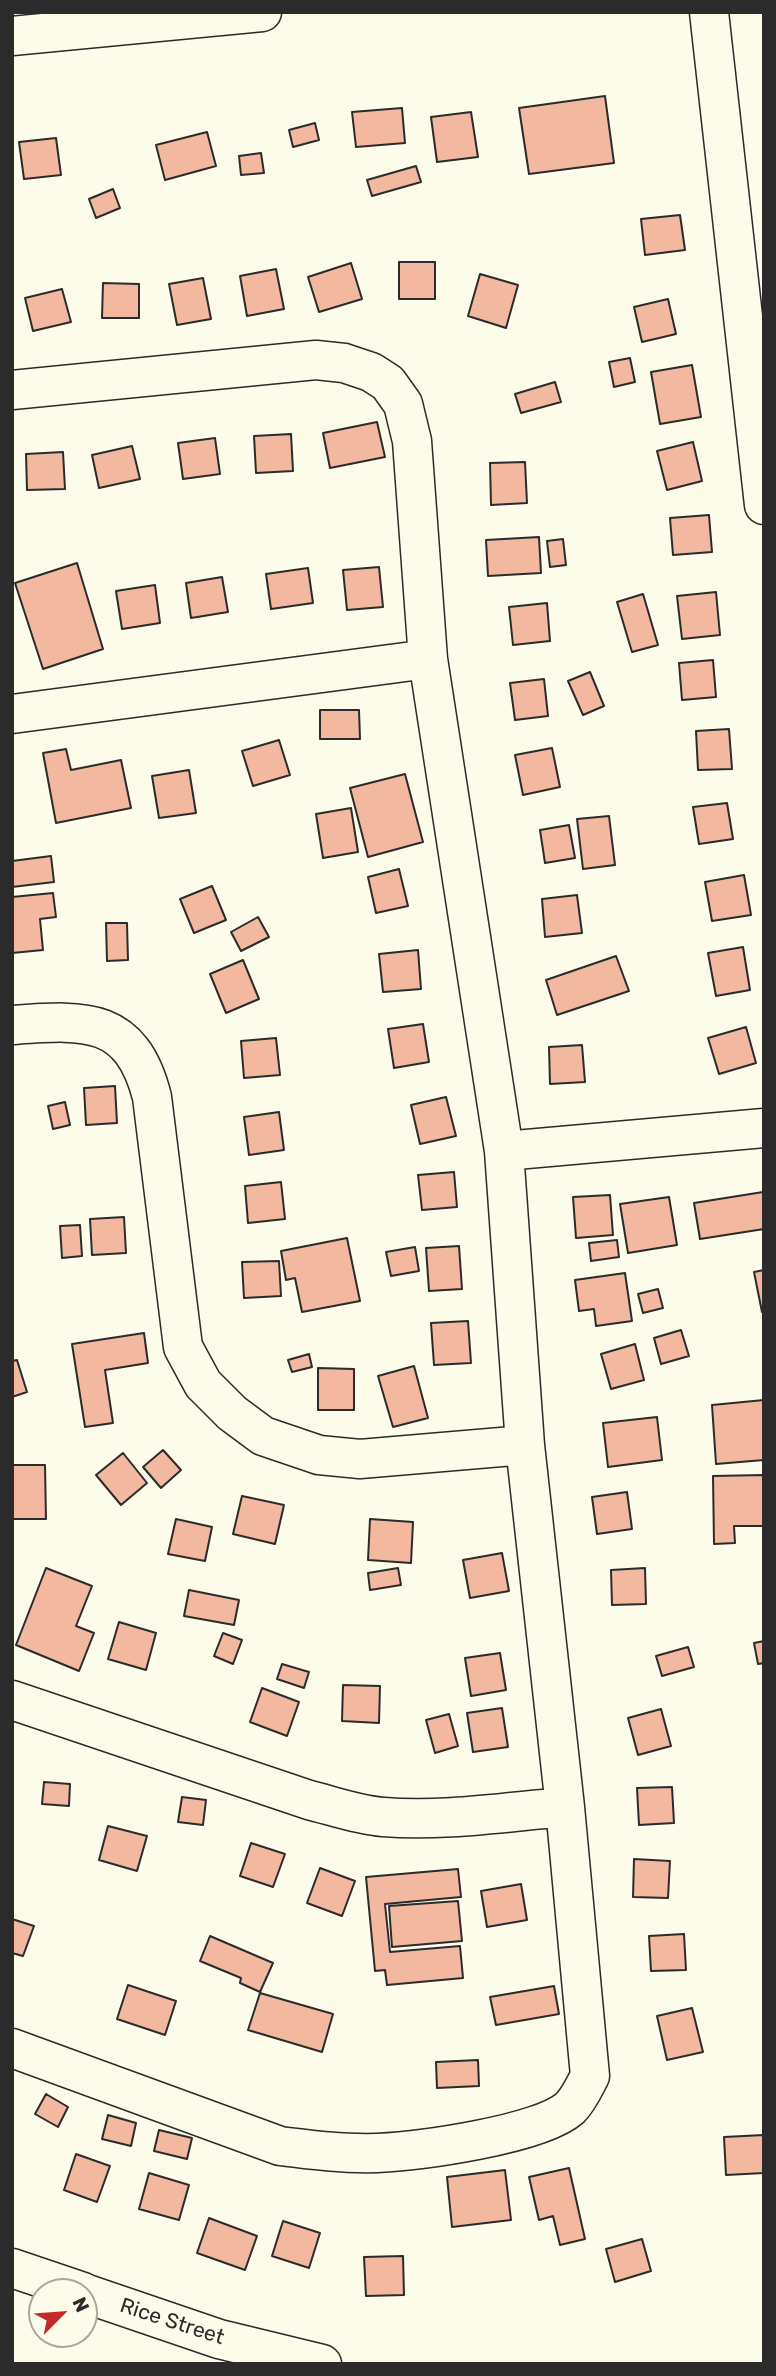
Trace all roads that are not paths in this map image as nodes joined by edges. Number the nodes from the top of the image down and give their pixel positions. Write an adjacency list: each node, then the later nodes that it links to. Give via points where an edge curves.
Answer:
1 (262, 12): 3 (street)
2 (709, 12): 5 (street)
3 (12, 36)
4 (12, 390): 6 (street, via 316,360 371,372 388,383 403,404 412,441)
5 (764, 505)
6 (428, 659): 7 (street); 10 (street)
7 (12, 715)
8 (12, 1025): 11 (street, via 70,1021 94,1025 119,1038 137,1058 152,1097 183,1346 203,1384 232,1413 263,1436 319,1455 360,1459)
9 (764, 1128): 10 (street)
10 (503, 1151): 11 (street)
11 (526, 1445): 13 (street)
12 (12, 1700): 13 (street, via 296,1796 381,1817)
13 (565, 1807): 14 (street, via 590,2076 582,2093 553,2119 519,2132 445,2145 378,2153 325,2152 280,2146)
14 (12, 2048)
15 (12, 2268): 16 (street, Rice Street)
16 (42, 2278)
17 (98, 2297): 18 (street, Rice Street, via 219,2339)
18 (304, 2362)

